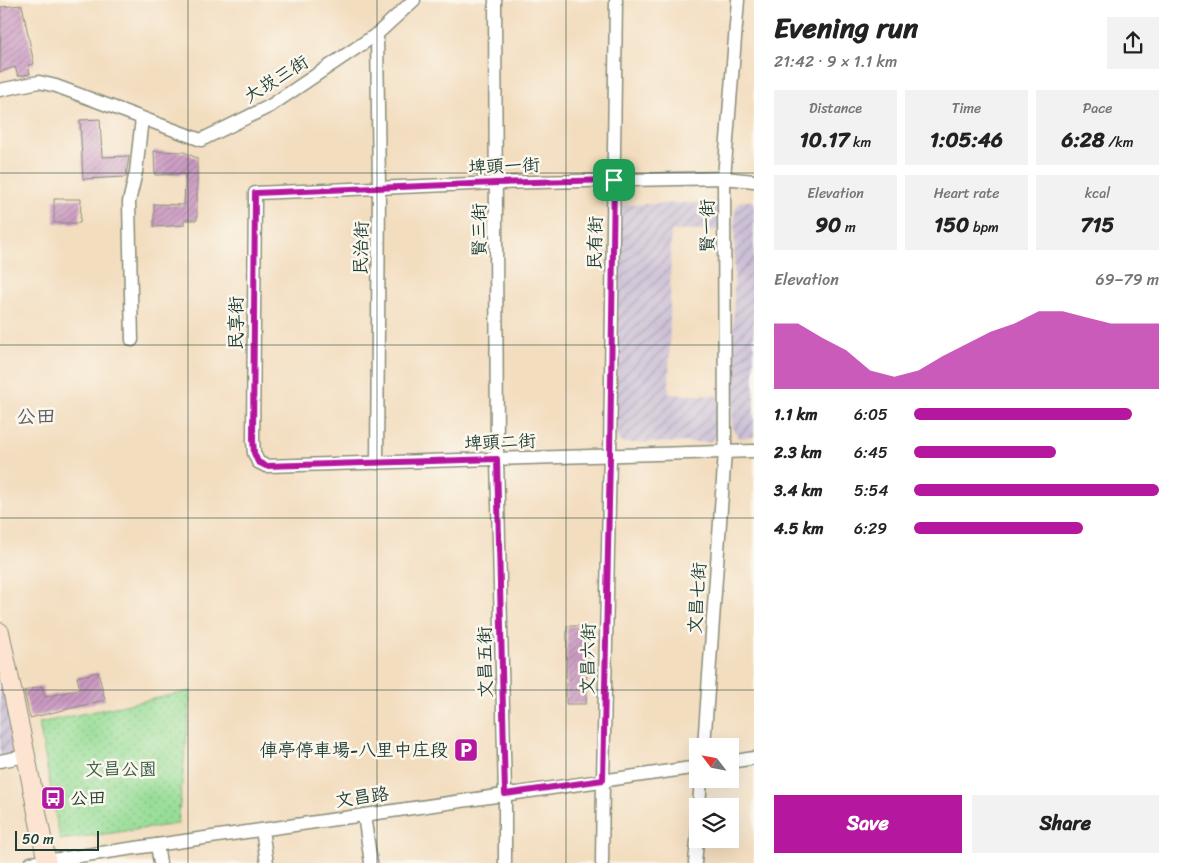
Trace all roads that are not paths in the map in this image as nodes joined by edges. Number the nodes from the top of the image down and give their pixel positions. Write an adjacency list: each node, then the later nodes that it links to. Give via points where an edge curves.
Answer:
1 (414, 0): 5 (street, 大崁三街)
2 (495, 0): 11 (street, 賢三街)
3 (616, 0): 9 (street, 民有街)
4 (738, 0): 8 (street, 賢一街)
5 (377, 34): 7 (street, 大崁三街, via 270,106 201,140); 12 (street, 民治街)
6 (0, 90): 7 (street, 大崁三街, via 39,82)
7 (142, 118): 14 (street, via 129,202)
8 (724, 178): 9 (street, 埤頭一街); 10 (street, 埤頭一街); 16 (street, 賢一街)
9 (614, 180): 11 (street, 埤頭一街); 18 (street, 民有街)
10 (754, 181)
11 (496, 183): 12 (street, 埤頭一街); 19 (street, 賢三街)
12 (379, 188): 13 (street, 埤頭一街); 20 (street, 民治街)
13 (255, 193): 17 (street, 民享街)
14 (132, 340)
15 (754, 451): 16 (street, 埤頭二街)
16 (725, 452): 18 (street, 埤頭二街); 22 (street, 文昌七街)
17 (254, 453): 20 (street, 埤頭二街, via 258,462 266,466)
18 (610, 456): 19 (street, 埤頭二街); 28 (street, 文昌六街)
19 (497, 459): 20 (street, 埤頭二街); 29 (street, 文昌五街)
20 (377, 463)
21 (0, 632): 23 (main road)
22 (705, 738)
23 (26, 756): 26 (street); 34 (main road)
24 (754, 758): 25 (street)
25 (739, 760)
26 (0, 761)
27 (689, 767): 28 (street, 文昌路)
28 (603, 780): 29 (street, 文昌路); 39 (street, 文昌六街)
29 (505, 794): 30 (street, 文昌路); 38 (street, 文昌五街)
30 (364, 815): 31 (street, 文昌路); 37 (street)
31 (262, 830): 32 (street, 文昌路); 36 (street)
32 (157, 845): 34 (street, 文昌路); 35 (street)
33 (696, 848): 40 (street)
34 (41, 862)
35 (160, 863)
36 (267, 863)
37 (371, 863)
38 (505, 863)
39 (602, 863)
40 (695, 863)

